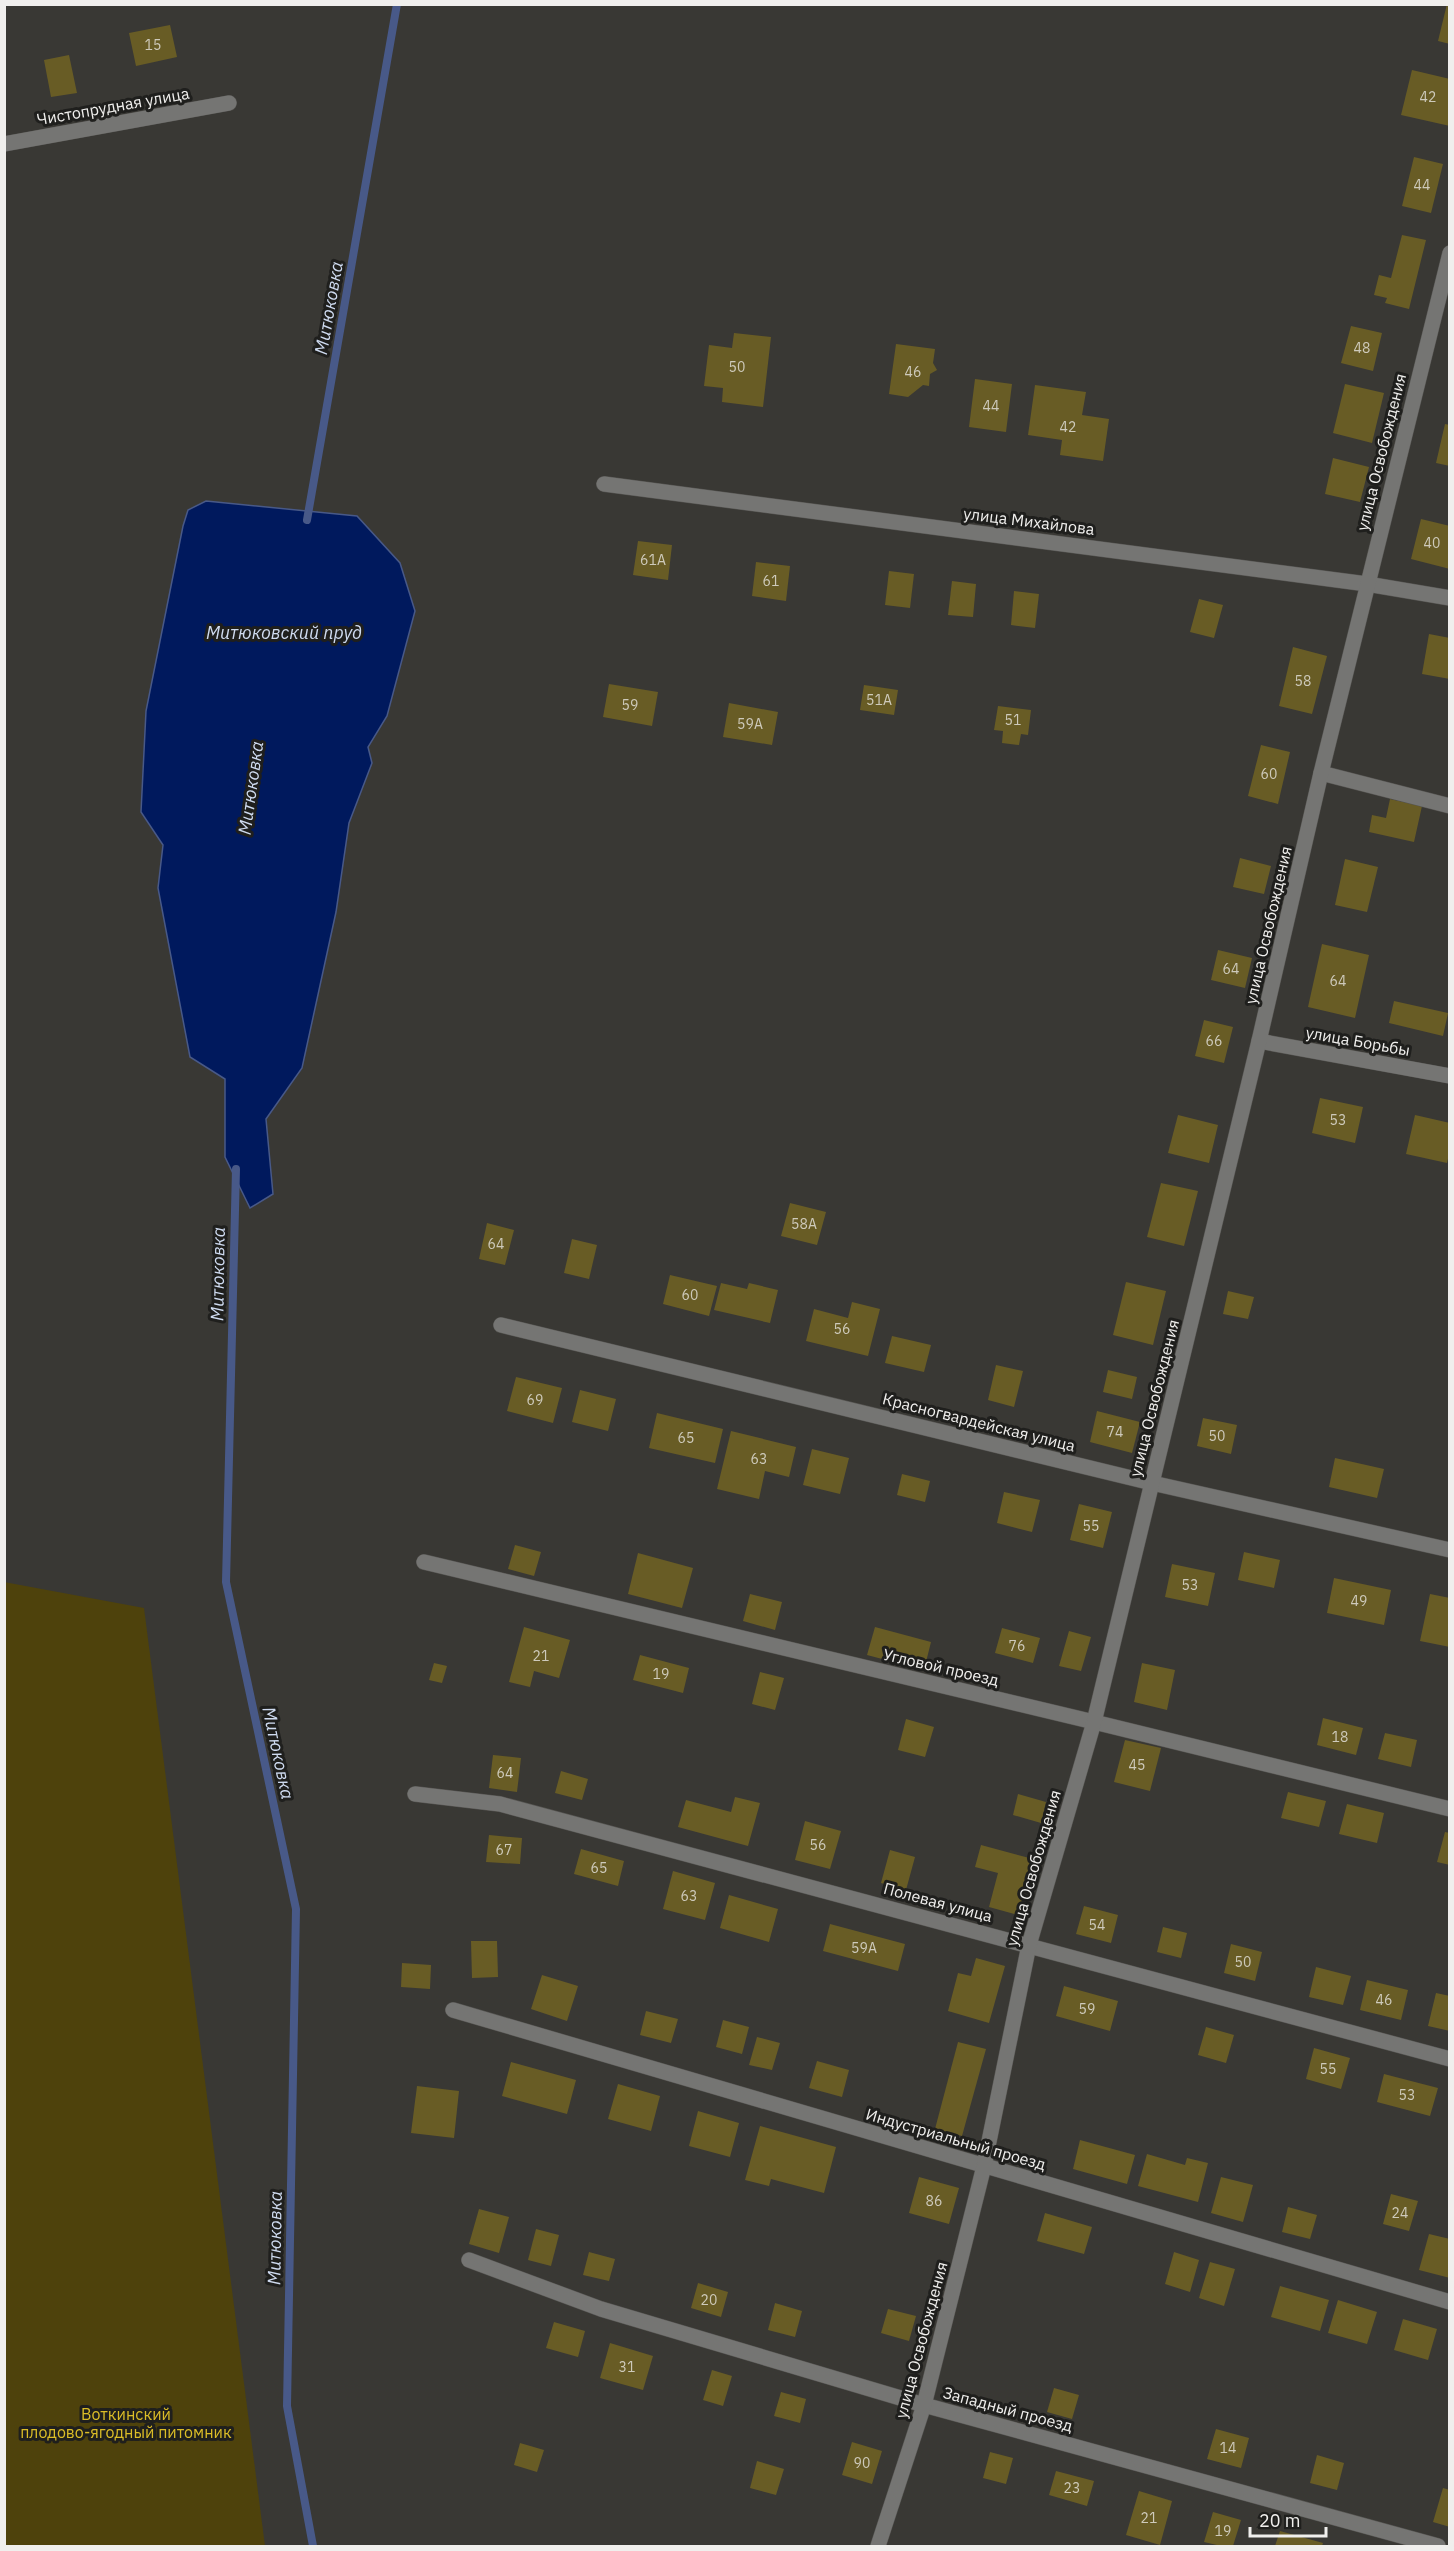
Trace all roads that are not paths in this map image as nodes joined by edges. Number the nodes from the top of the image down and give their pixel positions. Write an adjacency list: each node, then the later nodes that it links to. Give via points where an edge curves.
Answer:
1 (229, 103): 2 (street, Чистопрудная улица)
2 (4, 144)
3 (1449, 253): 5 (street, улица Освобождения)
4 (604, 484): 5 (street, улица Михайлова)
5 (1367, 584): 6 (street, улица Михайлова); 7 (street, улица Освобождения)
6 (1449, 598)
7 (1321, 773): 8 (street); 9 (street, улица Освобождения)
8 (1449, 806)
9 (1259, 1041): 10 (street, улица Борьбы); 12 (street, улица Освобождения)
10 (1449, 1076)
11 (501, 1324): 12 (street, Красногвардейская улица)
12 (1152, 1483): 13 (street, Красногвардейская улица); 15 (street, улица Освобождения)
13 (1449, 1550)
14 (424, 1562): 15 (street, Угловой проезд)
15 (1094, 1722): 17 (street, Угловой проезд); 18 (street, улица Освобождения)
16 (415, 1794): 18 (street, Полевая улица, via 500,1804)
17 (1449, 1809)
18 (1029, 1945): 20 (street, Полевая улица); 21 (street, улица Освобождения)
19 (453, 2010): 21 (street, Индустриальный проезд)
20 (1449, 2059)
21 (984, 2166): 23 (street, Индустриальный проезд); 24 (street, улица Освобождения)
22 (469, 2260): 24 (street, Западный проезд, via 601,2309)
23 (1449, 2302)
24 (924, 2404): 25 (street, улица Освобождения); 26 (street, Западный проезд)
25 (878, 2547)
26 (1438, 2547)

